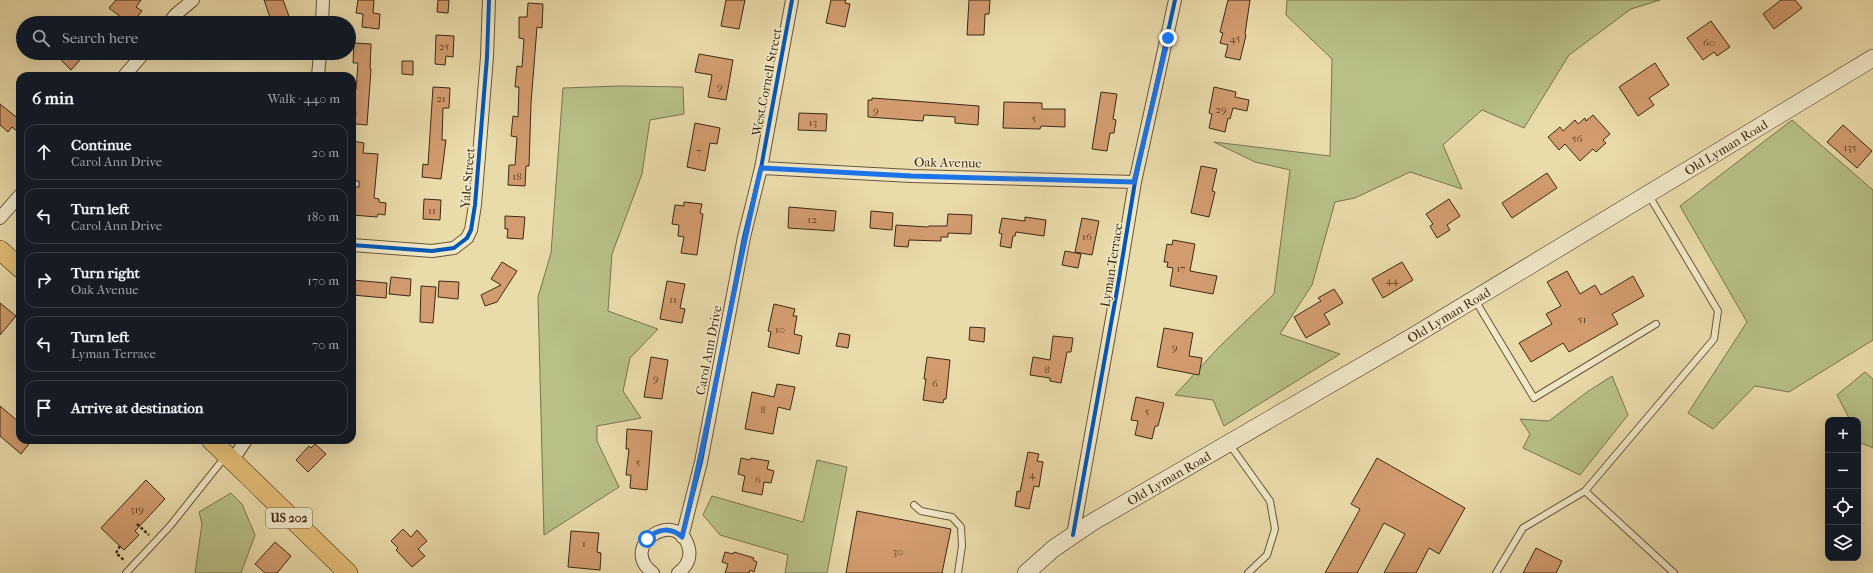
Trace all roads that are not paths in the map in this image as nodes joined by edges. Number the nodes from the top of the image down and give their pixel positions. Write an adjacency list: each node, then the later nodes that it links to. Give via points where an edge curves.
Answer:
1 (194, 0): 6 (street)
2 (323, 0): 7 (street)
3 (489, 0): 18 (street, Yale Street, via 475,204 471,230 467,238 454,248 432,251)
4 (792, 0): 13 (street, West Cornell Street)
5 (1175, 0): 14 (street, Lyman Terrace)
6 (174, 16)
7 (322, 16)
8 (1873, 58): 15 (main road, Old Lyman Road)
9 (138, 60): 11 (street)
10 (319, 60): 12 (street)
11 (127, 72)
12 (318, 72)
13 (761, 168): 14 (street, Oak Avenue, via 911,176); 30 (street, Carol Ann Drive, via 741,252 701,462)
14 (1134, 182): 29 (street, Lyman Terrace, via 1118,285)
15 (1648, 193): 21 (main road, Old Lyman Road); 27 (lane, via 1718,311 1714,339)
16 (16, 200): 17 (street)
17 (0, 218)
18 (356, 245)
19 (0, 250): 20 (main road)
20 (16, 264)
21 (1474, 298): 22 (lane, via 1534,398); 23 (main road, Old Lyman Road)
22 (1656, 324)
23 (1228, 443): 29 (main road, Old Lyman Road); 37 (lane, via 1270,501 1275,529 1267,555)
24 (215, 444): 26 (main road, US 202)
25 (242, 444): 26 (street)
26 (229, 458): 31 (lane); 32 (main road, US 202)
27 (1585, 491): 38 (lane, via 1523,528); 39 (lane)
28 (914, 505): 35 (lane, via 921,511 952,518 961,527 962,546)
29 (1072, 535): 36 (main road, Old Lyman Road)
30 (682, 537): 33 (street, via 673,531 662,530 647,539 642,555 646,566); 34 (street, via 688,546 689,556 686,566)
31 (126, 573)
32 (348, 573)
33 (653, 573)
34 (678, 573)
35 (958, 573)
36 (1026, 573)
37 (1248, 573)
38 (1496, 573)
39 (1674, 573)

